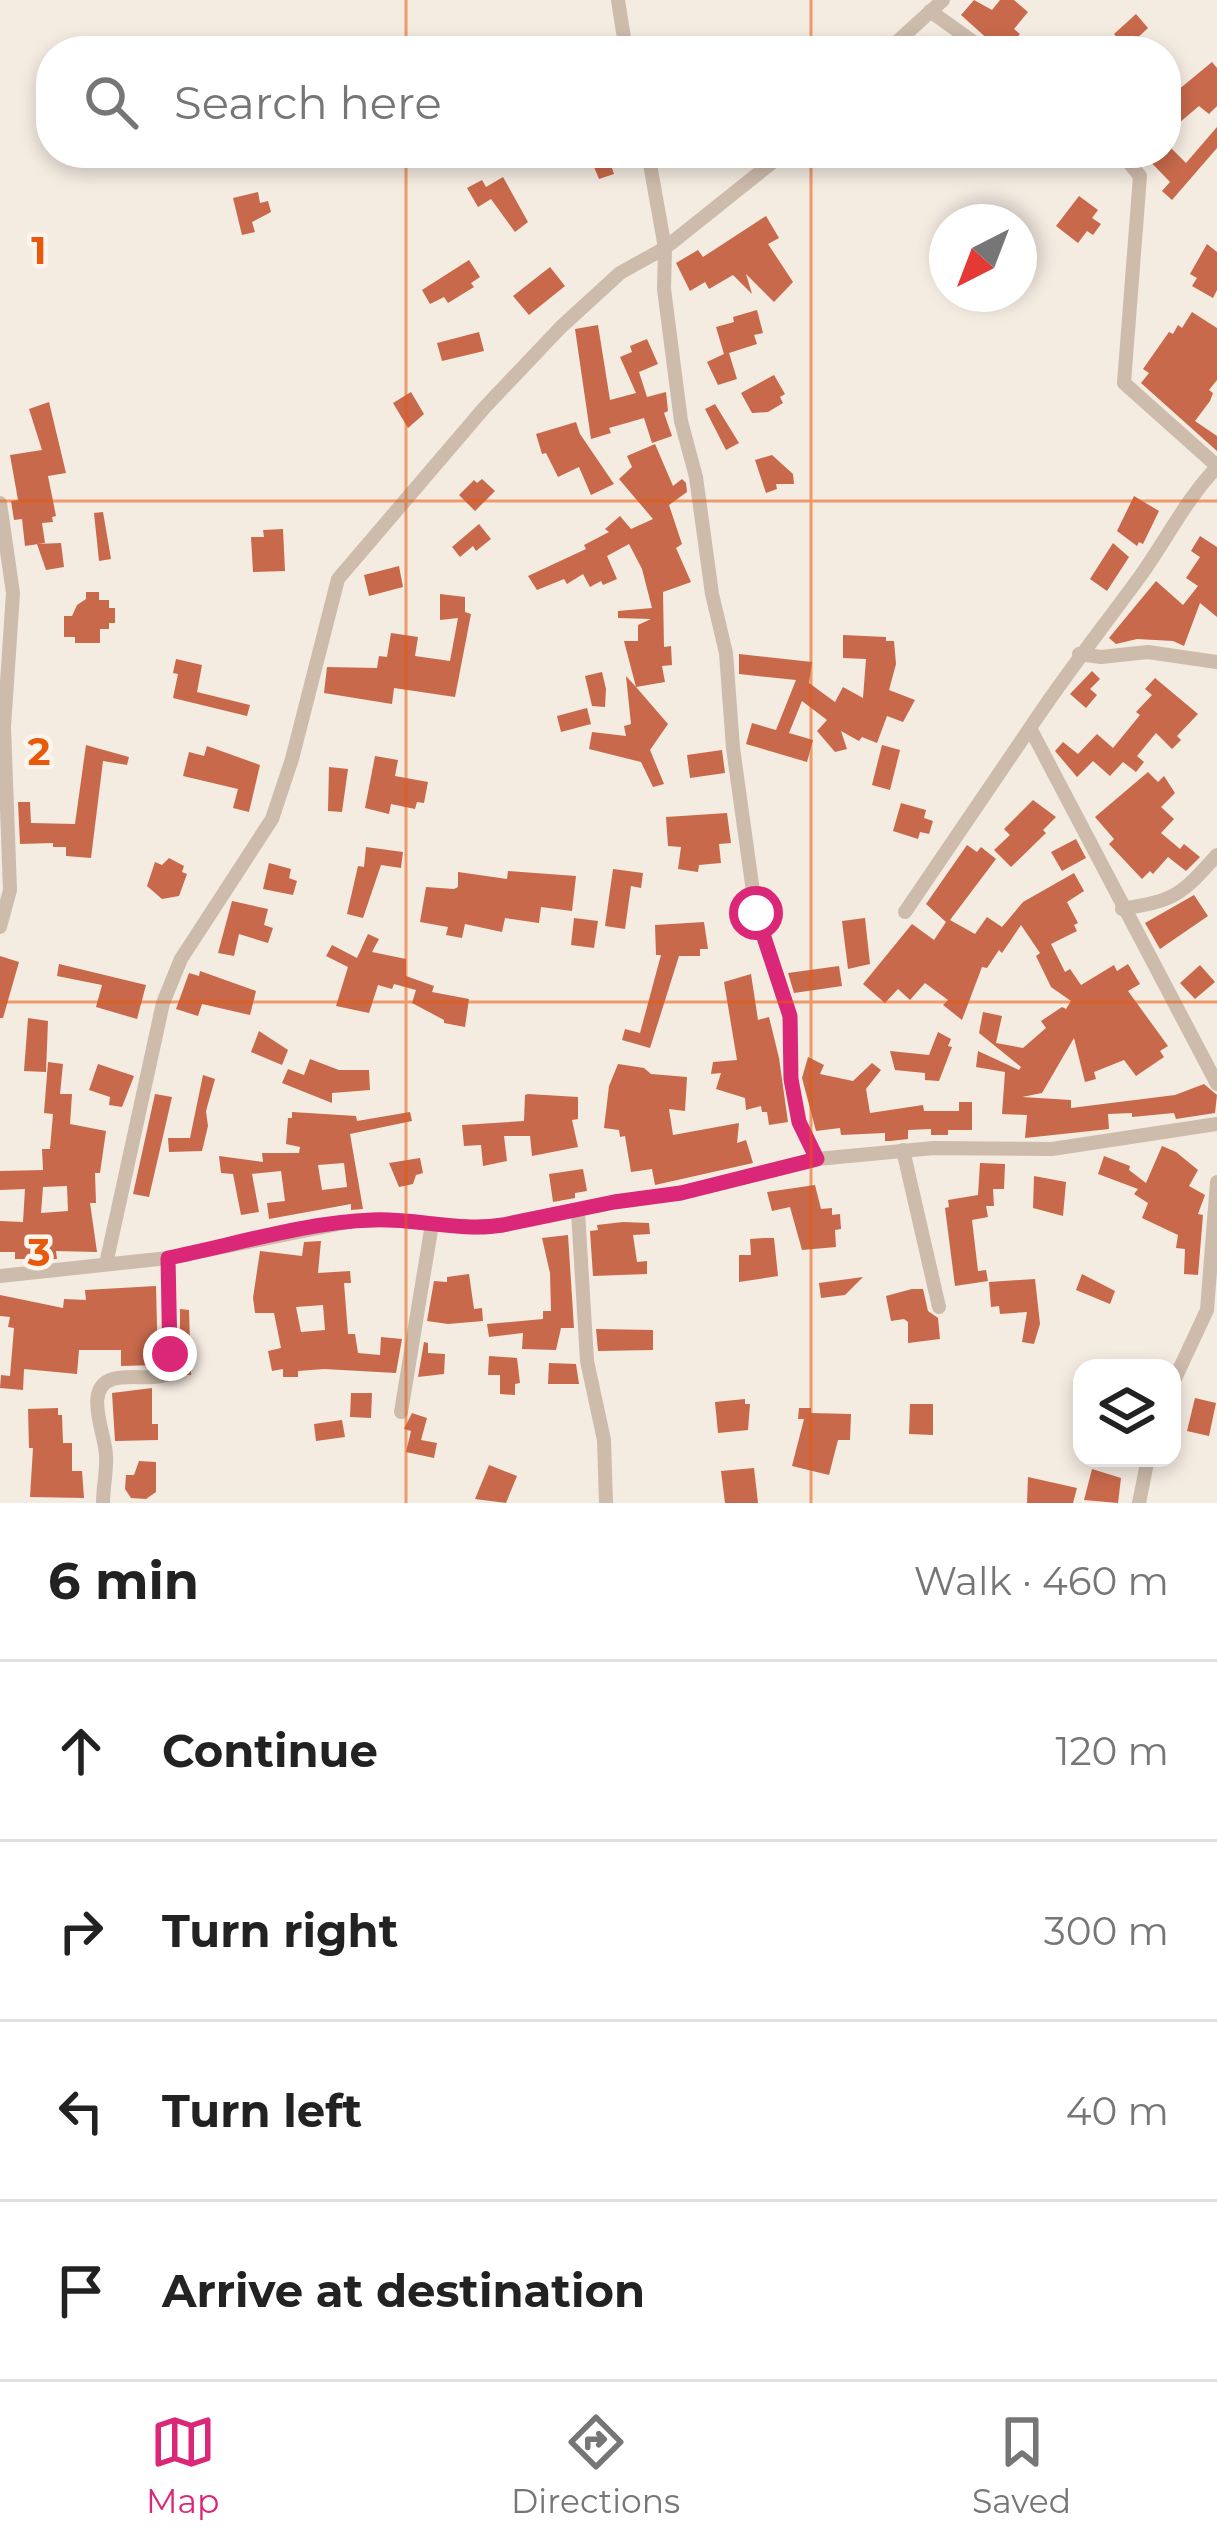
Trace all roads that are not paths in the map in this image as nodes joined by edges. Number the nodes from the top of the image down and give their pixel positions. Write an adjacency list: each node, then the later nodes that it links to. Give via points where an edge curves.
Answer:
1 (618, 0): 4 (street)
2 (943, 0): 3 (street)
3 (930, 10): 5 (street); 6 (street)
4 (624, 36)
5 (903, 36)
6 (966, 36)
7 (651, 168): 10 (street)
8 (765, 168): 10 (street)
9 (1133, 168): 11 (street, via 1140,176 1124,383)
10 (665, 248): 24 (street, via 681,421 726,652 756,913 790,1016 799,1122); 29 (street, via 620,273 561,327 338,579 272,818 181,959 163,1003)
11 (1217, 467): 13 (street)
12 (0, 502): 16 (street, via 13,592)
13 (1079, 654): 14 (street); 15 (street)
14 (1217, 662)
15 (1030, 728): 18 (street); 19 (street)
16 (3, 791): 20 (street, via 10,890)
17 (1217, 855): 18 (street, via 1168,901)
18 (1122, 909): 21 (street)
19 (905, 912)
20 (0, 927)
21 (1217, 1084)
22 (1217, 1124): 23 (street, via 1052,1149)
23 (903, 1150): 24 (street); 31 (street)
24 (817, 1159): 26 (street)
25 (1217, 1182): 32 (street, via 1207,1310)
26 (578, 1212): 27 (street, via 485,1228); 36 (street)
27 (432, 1224): 28 (street, via 353,1221); 33 (street)
28 (168, 1258): 29 (street); 35 (street, via 170,1374 113,1379 98,1391)
29 (106, 1264): 30 (street)
30 (0, 1276)
31 (939, 1307)
32 (1181, 1366)
33 (401, 1412)
34 (1146, 1467): 37 (street)
35 (103, 1503)
36 (606, 1503)
37 (1138, 1503)

